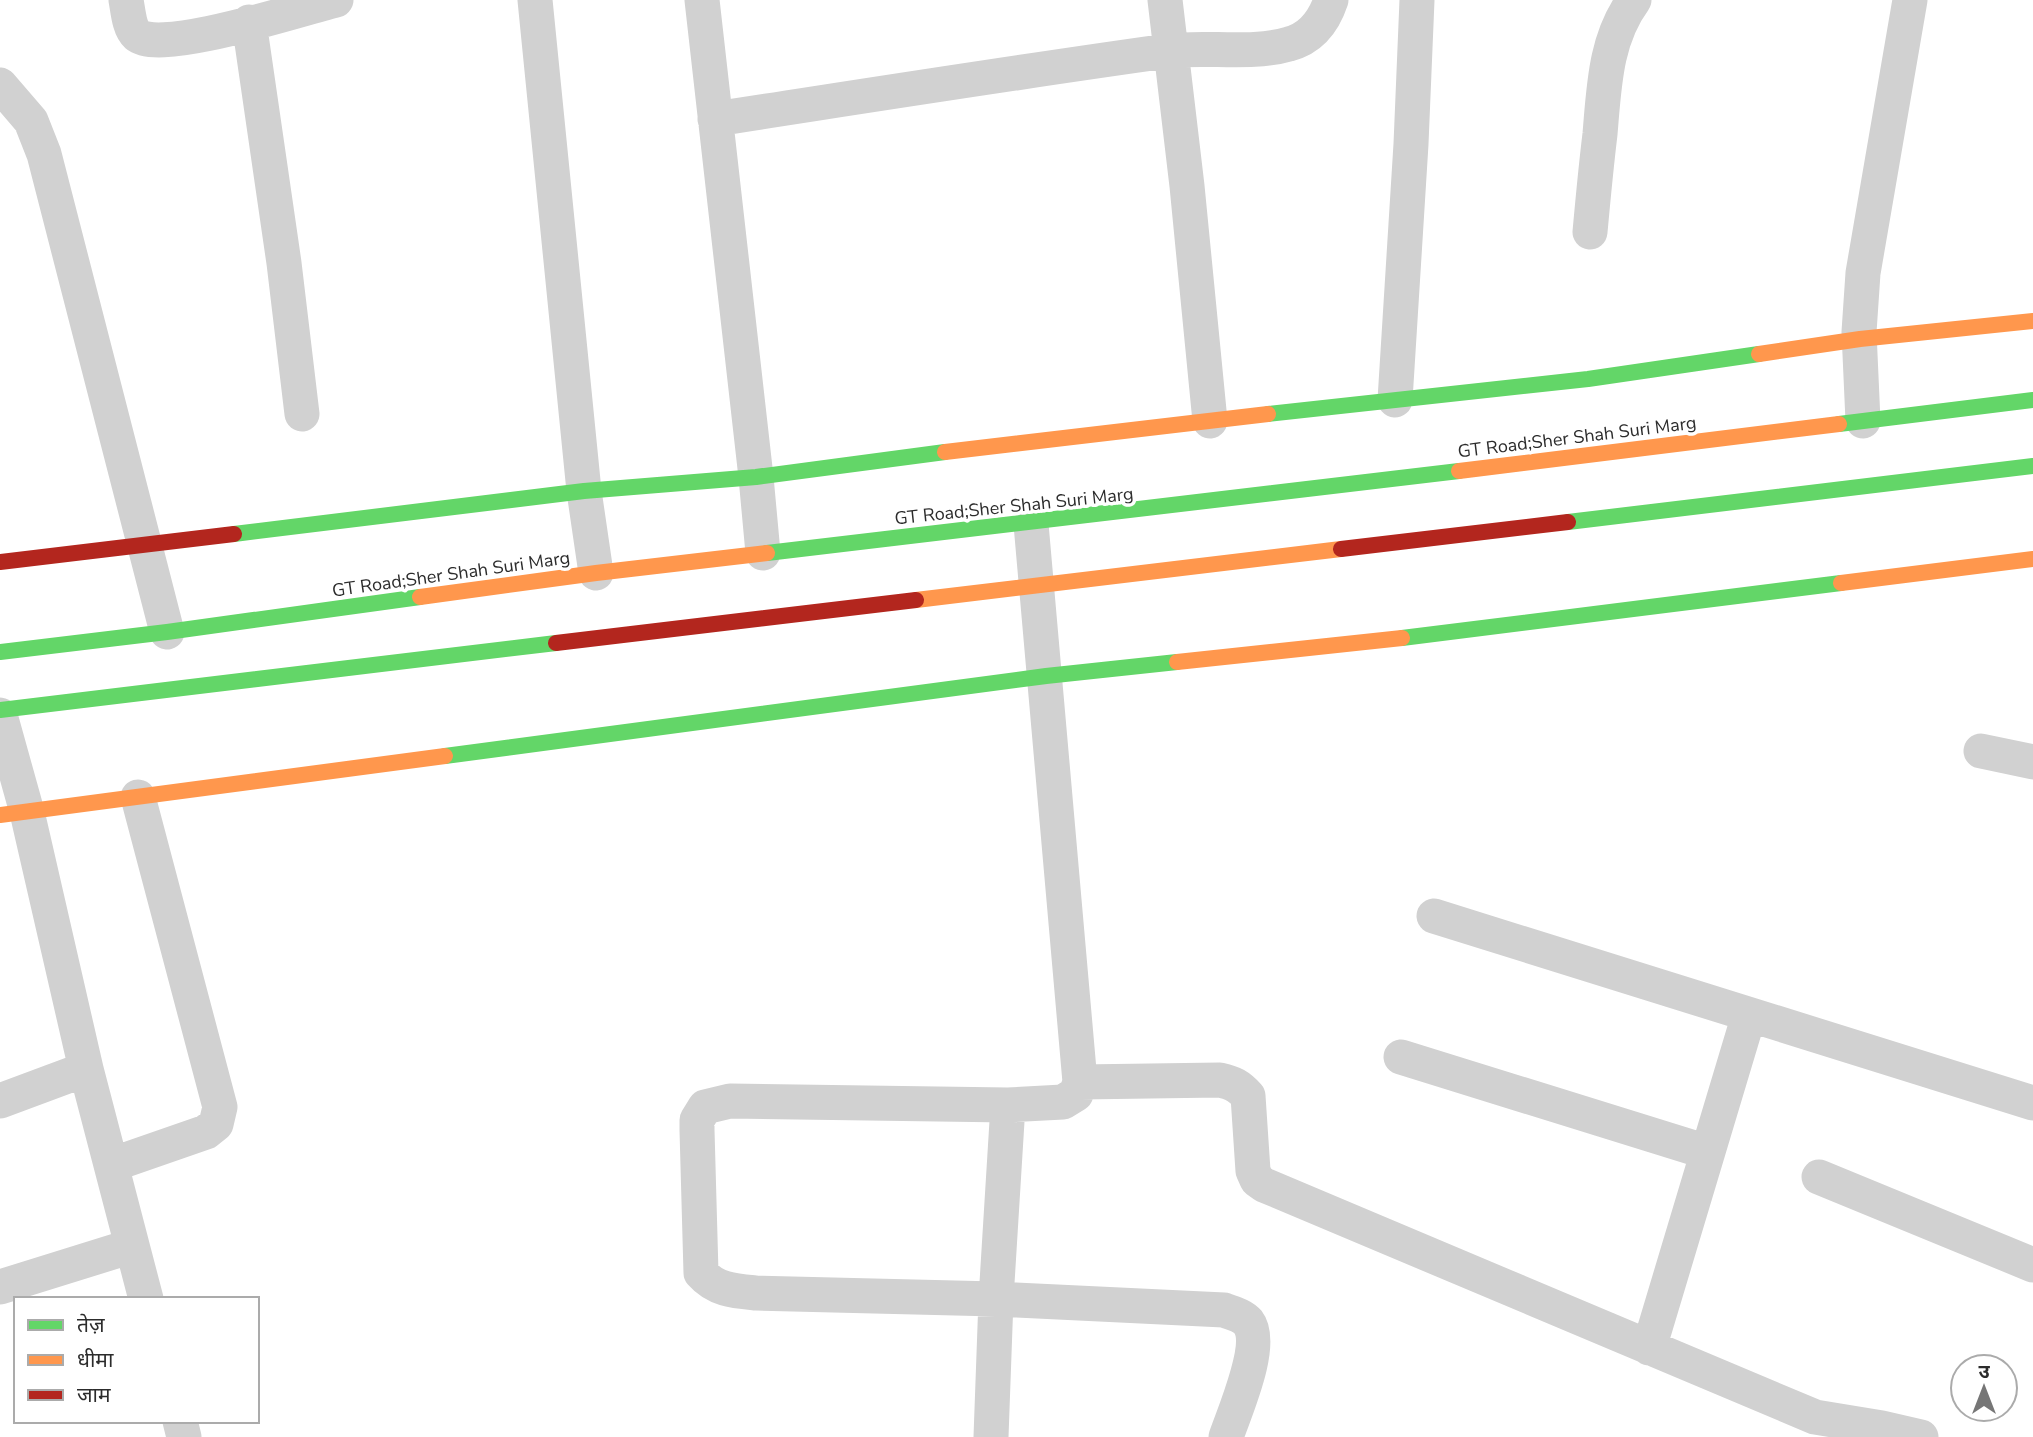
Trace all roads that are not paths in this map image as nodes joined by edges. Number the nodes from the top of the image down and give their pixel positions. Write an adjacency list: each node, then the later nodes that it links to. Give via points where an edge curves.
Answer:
1 (125, 0): 10 (street, via 134,32 151,41 189,38)
2 (336, 0): 10 (street)
3 (536, 0): 24 (street)
4 (702, 0): 13 (street)
5 (1165, 0): 11 (street)
6 (1331, 0): 11 (street, via 1326,15 1309,36 1290,44)
7 (1417, 0): 18 (street)
8 (1634, 0): 14 (street, via 1625,12 1606,65)
9 (1910, 0): 16 (street, via 1863,273)
10 (249, 22): 19 (street)
11 (1171, 50): 13 (street); 20 (street)
12 (5, 97): 26 (street, via 31,121 44,154)
13 (715, 119): 23 (street)
14 (1590, 232)
15 (2033, 321): 16 (main road)
16 (1860, 339): 18 (main road, via 1588,379); 21 (street)
17 (2033, 400): 21 (main road, GT Road;Sher Shah Suri Marg)
18 (1395, 401): 20 (main road)
19 (302, 414)
20 (1210, 421): 23 (main road)
21 (1863, 421): 25 (main road, GT Road;Sher Shah Suri Marg)
22 (2033, 466): 31 (main road)
23 (756, 477): 24 (main road); 27 (street)
24 (584, 491): 26 (main road); 30 (street)
25 (1031, 524): 27 (main road, GT Road;Sher Shah Suri Marg); 31 (street)
26 (145, 544): 29 (main road); 32 (street)
27 (763, 553): 30 (main road, GT Road;Sher Shah Suri Marg)
28 (2033, 559): 34 (main road, via 1434,635)
29 (0, 562)
30 (596, 573): 32 (main road, GT Road;Sher Shah Suri Marg)
31 (1038, 585): 34 (street); 35 (main road)
32 (167, 632): 33 (main road, GT Road;Sher Shah Suri Marg)
33 (0, 652)
34 (1046, 676): 38 (main road); 44 (street)
35 (0, 713): 39 (street)
36 (1981, 751): 37 (street)
37 (2033, 762)
38 (138, 797): 39 (main road); 49 (street, via 220,1107 216,1124 206,1132)
39 (14, 813): 43 (street)
40 (1434, 916): 41 (street)
41 (1749, 1015): 46 (street); 48 (street)
42 (1401, 1057): 48 (street)
43 (86, 1069): 45 (street); 49 (street)
44 (1080, 1082): 47 (street, via 1076,1094 1063,1102); 56 (street, via 1233,1083 1248,1096 1253,1171 1264,1185)
45 (0, 1101)
46 (2033, 1103)
47 (1007, 1105): 55 (street); 55 (street, via 730,1101 705,1107 697,1120 699,1253 701,1273 710,1284 756,1293)
48 (1707, 1152): 56 (street)
49 (111, 1165): 51 (street)
50 (1819, 1177): 52 (street)
51 (132, 1246): 53 (street); 54 (street)
52 (2033, 1265)
53 (0, 1287)
54 (145, 1297)
55 (996, 1299): 57 (street); 58 (street, via 1224,1310 1241,1316 1250,1324 1253,1341 1250,1368)
56 (1649, 1348): 59 (street, via 1815,1418)
57 (991, 1437)
58 (1226, 1437)
59 (1921, 1437)

